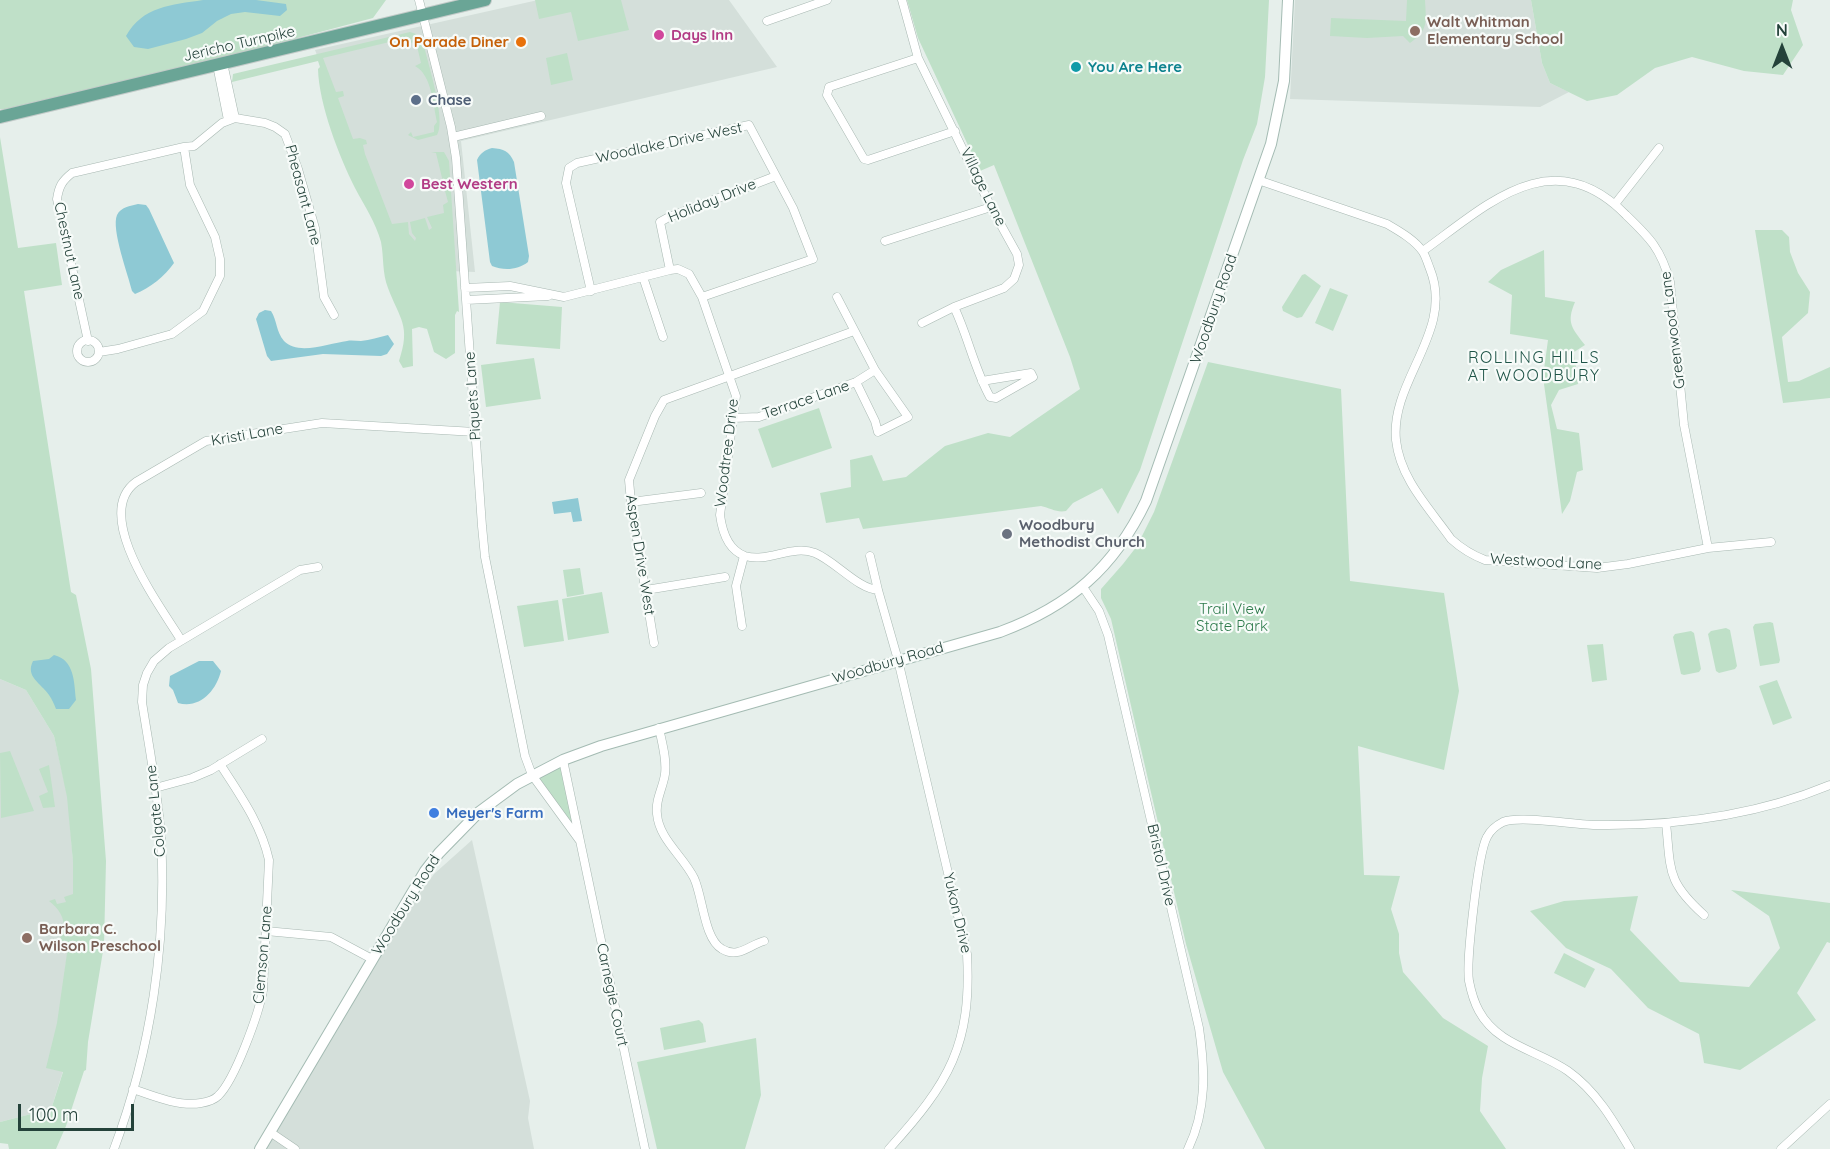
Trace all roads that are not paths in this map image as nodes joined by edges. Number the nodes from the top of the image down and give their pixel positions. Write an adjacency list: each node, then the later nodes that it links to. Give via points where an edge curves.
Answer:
1 (419, 0): 6 (street, Piquets Lane)
2 (485, 0): 6 (main road, Jericho Turnpike)
3 (827, 0): 7 (street)
4 (902, 0): 8 (street, Village Lane)
5 (1288, 0): 18 (main road, Woodbury Road, via 1281,98)
6 (422, 15): 9 (main road, Jericho Turnpike); 14 (street, Piquets Lane)
7 (768, 21)
8 (918, 58): 13 (street, Village Lane); 13 (street, via 829,87 826,92 864,159)
9 (220, 64): 11 (main road, Jericho Turnpike); 12 (street)
10 (541, 116): 14 (street)
11 (0, 117)
12 (232, 119): 15 (street, Chestnut Lane, via 194,146); 32 (street, Pheasant Lane, via 265,123 285,134 315,228 324,297)
13 (955, 131): 20 (street, Village Lane)
14 (453, 137): 25 (street, Piquets Lane)
15 (183, 147): 36 (street, Chestnut Lane, via 72,173 58,188 57,199); 37 (street, Chestnut Lane, via 190,185 215,237 220,276 203,311 172,334)
16 (1659, 148): 19 (street)
17 (776, 176): 23 (street, Holiday Drive, via 660,222); 26 (street, Woodlake Drive West, via 749,125 573,165 567,171 566,183); 28 (street, Woodlake Drive West, via 813,259)
18 (1258, 180): 22 (street, Westwood Lane, via 1387,224); 52 (main road, Woodbury Road, via 1146,501 1116,552)
19 (1615, 204): 22 (street, Greenwood Lane, via 1577,184 1545,181 1522,186 1497,198); 47 (street, Greenwood Lane, via 1646,233 1666,265 1684,425)
20 (991, 207): 21 (street); 31 (street, Village Lane, via 1017,254 1019,265 1014,279 1004,288)
21 (885, 241)
22 (1423, 251): 47 (street, Westwood Lane, via 1434,280 1436,313 1400,407 1396,440 1407,477 1451,539 1471,555 1485,560 1597,568)
23 (670, 270): 24 (street); 28 (street, Woodtree Drive, via 689,274)
24 (643, 277): 26 (street); 35 (street)
25 (465, 288): 27 (street, via 510,286); 30 (street, Piquets Lane)
26 (591, 291): 27 (street)
27 (553, 296): 30 (street)
28 (702, 297): 39 (street, Woodtree Drive)
29 (837, 297): 34 (street)
30 (466, 300): 43 (street, Piquets Lane)
31 (954, 307): 33 (street, Village Lane); 40 (street)
32 (334, 315)
33 (922, 323)
34 (854, 331): 38 (street); 39 (street, Aspen Drive West)
35 (663, 337)
36 (88, 340): 37 (street); 37 (street, Chestnut Lane, via 78,349 81,359 91,362)
37 (99, 351)
38 (875, 370): 41 (street, Terrace Lane); 41 (street, via 908,417 878,432)
39 (730, 376): 42 (street, Woodtree Drive, via 736,396); 45 (street, Aspen Drive West, via 664,400 629,480)
40 (982, 381): 40 (street, via 1031,372 1033,377 996,398 990,397)
41 (856, 382): 42 (street, Terrace Lane, via 759,417)
42 (733, 418): 48 (street, Woodtree Drive, via 720,515 722,531)
43 (475, 432): 56 (street, Kristi Lane, via 305,424 206,441 136,482 126,491 122,502 127,545); 63 (street, Piquets Lane, via 485,557)
44 (701, 493): 45 (street)
45 (631, 502): 53 (street, Aspen Drive West)
46 (1772, 542): 47 (street, Westwood Lane)
47 (1708, 548)
48 (744, 555): 54 (street, via 813,552 865,586); 55 (street, via 736,586)
49 (870, 555): 54 (street)
50 (318, 567): 56 (street, Colgate Lane, via 300,570)
51 (725, 577): 53 (street)
52 (1083, 587): 58 (main road, Woodbury Road, via 1026,622); 80 (street, Bristol Drive, via 1104,620 1199,1028 1204,1089)
53 (646, 590): 57 (street, Aspen Drive West)
54 (878, 590): 58 (street)
55 (742, 626)
56 (181, 640): 65 (street, Colgate Lane, via 154,661 143,684 142,702)
57 (654, 643)
58 (898, 660): 59 (main road, Woodbury Road); 79 (street, Yukon Drive, via 967,954 969,986 953,1061 934,1096)
59 (659, 728): 61 (main road, Woodbury Road); 70 (street, via 666,773 656,807 658,824 694,878 711,939 722,950 736,953)
60 (262, 739): 62 (street)
61 (563, 760): 63 (main road, Woodbury Road); 67 (street, Carnegie Court)
62 (220, 764): 65 (street, via 192,778); 69 (street, Clemson Lane, via 265,841 269,860)
63 (532, 775): 67 (street, Carnegie Court); 71 (main road, Woodbury Road, via 479,812 446,845 425,871)
64 (1830, 785): 66 (street, via 1749,810)
65 (155, 788): 72 (street, Colgate Lane, via 162,865 160,939 149,1024)
66 (1666, 823): 68 (street, via 1674,882); 81 (street, via 1504,822 1486,838 1473,920 1469,979 1472,996 1483,1017 1514,1045 1544,1057 1580,1081 1612,1119)
67 (580, 841): 78 (street, Carnegie Court)
68 (1704, 915)
69 (266, 931): 71 (street, via 331,937); 72 (street, Clemson Lane, via 260,1008 218,1096 190,1104)
70 (764, 941)
71 (372, 959): 74 (main road, Woodbury Road)
72 (134, 1089): 75 (street, Colgate Lane)
73 (1830, 1104): 82 (street)
74 (270, 1132): 76 (main road, Woodbury Road); 77 (street)
75 (114, 1149)
76 (260, 1149)
77 (295, 1149)
78 (645, 1149)
79 (889, 1149)
80 (1188, 1149)
81 (1630, 1149)
82 (1781, 1149)

